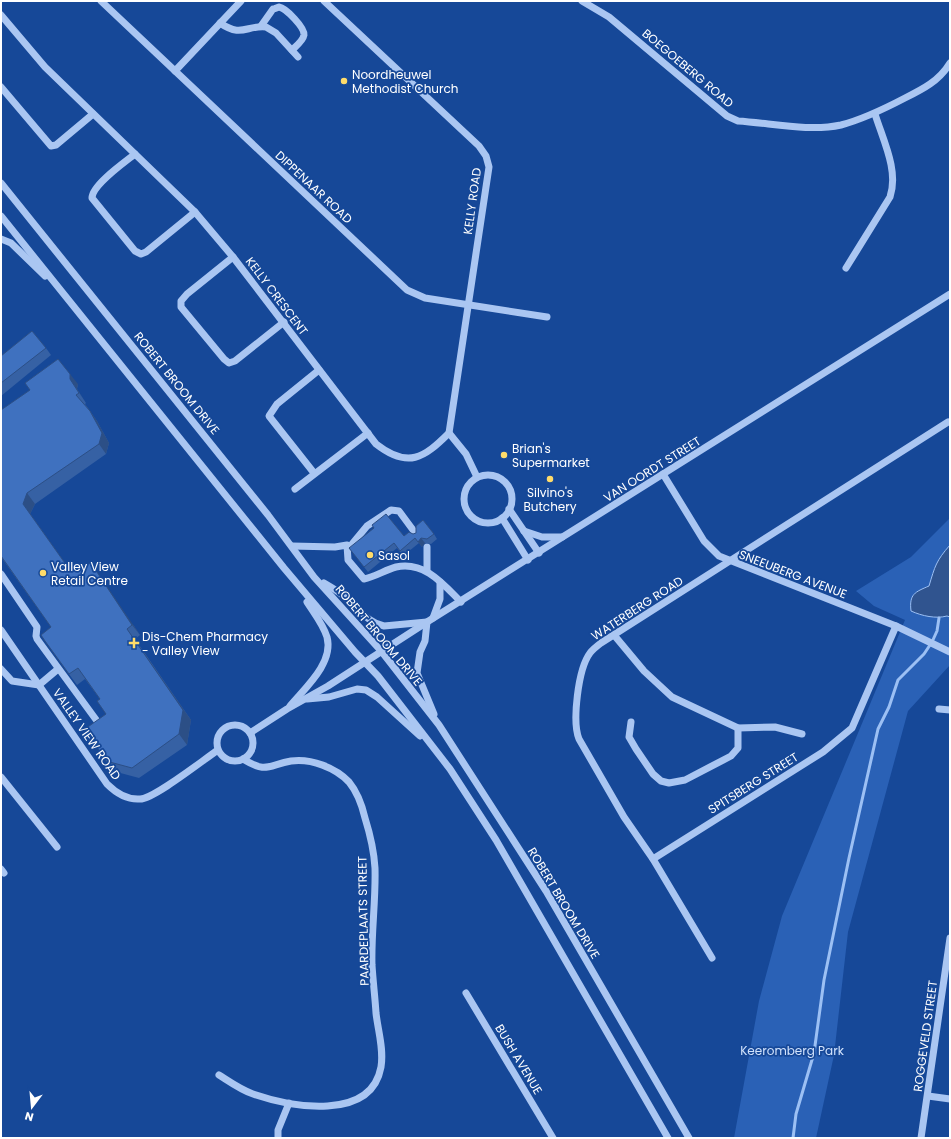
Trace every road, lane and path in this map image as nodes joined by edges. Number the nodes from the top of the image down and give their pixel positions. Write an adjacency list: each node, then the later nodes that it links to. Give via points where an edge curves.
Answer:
1 (101, 1): 11 (street, DIPPENAAR ROAD)
2 (241, 1): 6 (street)
3 (324, 1): 24 (street, KELLY ROAD, via 479,146 486,156 489,167)
4 (582, 1): 14 (street, BOEGOEBERG ROAD, via 609,17 732,119 814,127 840,125)
5 (3, 20): 13 (street, KELLY CRESCENT, via 45,67)
6 (220, 23): 7 (street, via 240,31); 11 (street)
7 (261, 26): 8 (street, via 271,29); 8 (street, via 273,9 284,9 302,27 304,33 304,37)
8 (292, 50): 9 (street)
9 (298, 57)
10 (950, 63): 14 (street, BOEGOEBERG ROAD, via 929,86)
11 (175, 70): 24 (street, DIPPENAAR ROAD, via 407,290 425,298)
12 (1, 87): 13 (street, via 51,146 56,145)
13 (93, 114): 15 (street, KELLY CRESCENT)
14 (875, 114): 21 (street, via 893,175 892,189 890,197)
15 (135, 154): 17 (street, KELLY CRESCENT); 17 (street, via 98,186 92,195 135,251 140,254 146,252)
16 (1, 183): 40 (street, ROBERT BROOM DRIVE)
17 (195, 212): 20 (street, KELLY CRESCENT)
18 (1, 216): 23 (street)
19 (1, 239): 23 (street, via 11,243)
20 (233, 257): 26 (street, KELLY CRESCENT); 26 (street, via 187,294 181,301 181,307 229,363)
21 (846, 268)
22 (950, 294): 32 (street, VAN OORDT STREET)
23 (67, 297): 46 (street)
24 (469, 305): 25 (street, DIPPENAAR ROAD); 30 (street)
25 (547, 317)
26 (284, 322): 27 (street, KELLY CRESCENT)
27 (319, 370): 29 (street, KELLY CRESCENT); 31 (street, via 277,404 269,416)
28 (948, 422): 45 (street, WATERBERG ROAD)
29 (368, 433): 30 (street, KELLY CRESCENT, via 385,451 405,458 418,457 432,450); 31 (street)
30 (449, 433): 33 (street, via 466,454)
31 (314, 473): 34 (street)
32 (664, 474): 39 (street, VAN OORDT STREET); 45 (street, SNEEUBERG AVENUE, via 704,541 714,552)
33 (477, 478): 35 (street, via 491,475 504,482 511,494); 36 (street, via 467,488 464,502 466,509 484,522)
34 (295, 489)
35 (509, 509): 36 (street); 37 (street)
36 (502, 518): 44 (street)
37 (524, 530): 39 (street, via 547,538); 43 (street)
38 (416, 534): 42 (street, via 399,511 393,509 366,526)
39 (565, 536): 43 (street, VAN OORDT STREET)
40 (292, 546): 42 (street, via 346,545); 49 (street, ROBERT BROOM DRIVE)
41 (427, 547): 47 (street)
42 (348, 549): 47 (street, via 348,560 364,579 396,567)
43 (539, 553): 44 (street, VAN OORDT STREET)
44 (528, 560): 51 (street, VAN OORDT STREET)
45 (728, 561): 53 (street, SNEEUBERG AVENUE); 55 (street, WATERBERG ROAD)
46 (284, 568): 58 (street); 63 (street, via 319,620 327,638 326,655 320,668)
47 (427, 571): 50 (street)
48 (1, 574): 59 (street, via 37,626 37,639)
49 (314, 577): 52 (street, via 346,597 377,624 384,626); 56 (street, ROBERT BROOM DRIVE)
50 (440, 582): 51 (street); 52 (street, via 440,599)
51 (460, 602): 52 (street, VAN OORDT STREET)
52 (430, 620): 56 (street, VAN OORDT STREET); 68 (street, via 420,652 417,673)
53 (896, 626): 57 (street, SNEEUBERG AVENUE); 77 (street, SPITSBERG STREET, via 857,719 846,734 823,752)
54 (1, 630): 61 (street, VALLEY VIEW ROAD)
55 (614, 635): 69 (street, via 644,671 669,695); 77 (street, WATERBERG ROAD, via 596,647 588,657 576,702 576,733 624,817)
56 (382, 652): 58 (street, VAN OORDT STREET); 68 (street, ROBERT BROOM DRIVE)
57 (950, 652)
58 (365, 663): 62 (street); 73 (street)
59 (58, 668): 61 (street); 66 (street)
60 (1, 669): 61 (street, via 12,681)
61 (39, 685): 72 (street, VALLEY VIEW ROAD, via 107,784 114,791 130,798 146,798)
62 (304, 700): 63 (street); 73 (street, via 366,690)
63 (287, 709): 70 (street)
64 (939, 709): 65 (street)
65 (950, 710)
66 (97, 721)
67 (631, 722): 69 (street, via 629,737 636,749 652,774 669,783 685,780 731,756 738,748)
68 (439, 725): 89 (street, ROBERT BROOM DRIVE, via 546,891)
69 (738, 728): 71 (street, via 776,727)
70 (250, 733): 72 (street, via 241,726 224,728 217,738); 74 (street, via 253,745)
71 (802, 734)
72 (218, 750): 74 (street, via 226,759)
73 (435, 750): 88 (street, via 496,840)
74 (243, 759): 85 (street, PAARDEPLAATS STREET, via 263,768 292,761 311,762 342,775 361,801 374,854 372,964 382,1058 378,1076 368,1092 352,1102 327,1106)
75 (1, 777): 76 (street)
76 (58, 847)
77 (654, 859): 79 (street, WATERBERG ROAD)
78 (950, 938): 80 (street, ROGGEVELD STREET)
79 (712, 958)
80 (949, 959): 83 (street, ROGGEVELD STREET)
81 (466, 993): 87 (street, BUSH AVENUE)
82 (219, 1075): 85 (street, PAARDEPLAATS STREET, via 252,1094)
83 (928, 1096): 84 (street); 90 (street, ROGGEVELD STREET)
84 (950, 1099)
85 (289, 1103): 86 (street, via 278,1130)
86 (278, 1138)
87 (553, 1138)
88 (668, 1138)
89 (688, 1138)
90 (921, 1138)

